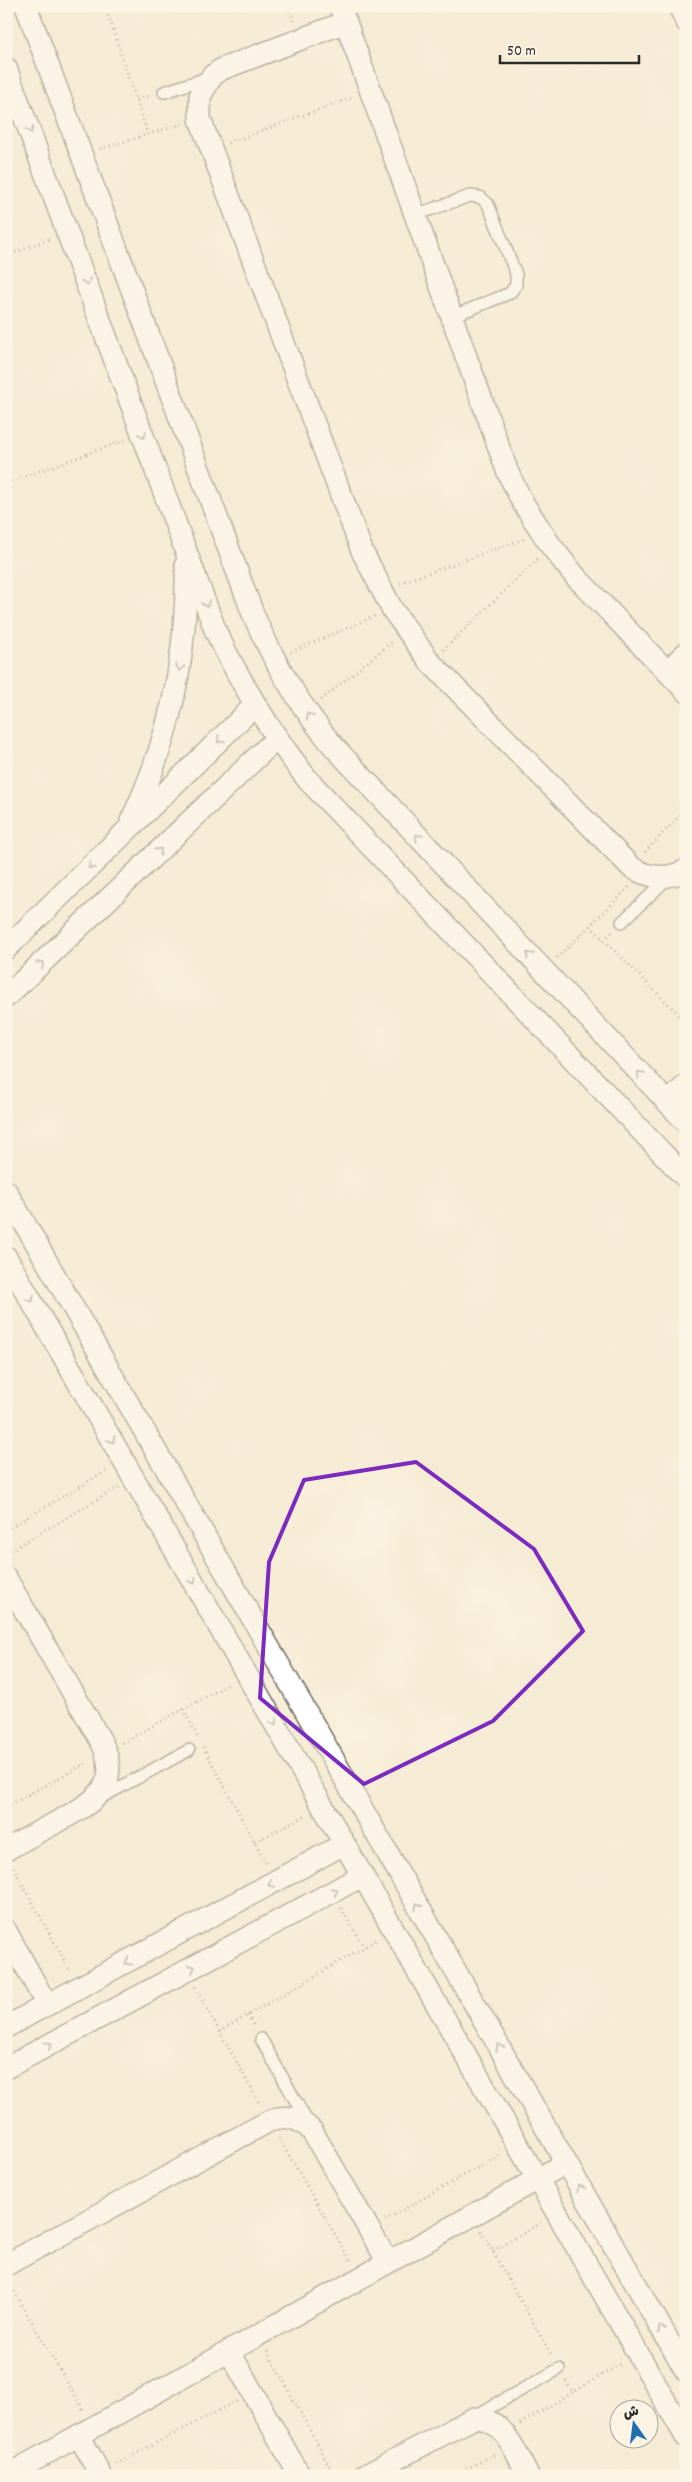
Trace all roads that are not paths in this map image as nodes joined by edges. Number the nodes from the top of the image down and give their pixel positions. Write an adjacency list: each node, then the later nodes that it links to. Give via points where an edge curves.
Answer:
1 (26, 6): 22 (street, one-way to 1, via 335,748 306,712 273,659 253,614)
2 (679, 6): 4 (street)
3 (343, 14): 6 (street); 8 (street)
4 (686, 21)
5 (6, 68): 10 (street, one-way to 10)
6 (212, 76): 7 (lane); 17 (street, via 200,96 200,119 362,551 392,609 430,662 636,871 656,877)
7 (164, 92)
8 (415, 216): 9 (street); 9 (lane, via 470,196 480,197 488,204 516,274 516,284 510,293)
9 (451, 316): 12 (street, via 508,473 546,540 575,576)
10 (186, 549): 14 (street, one-way to 14, via 216,632); 16 (street, one-way to 16, via 185,622 175,694 155,765)
11 (686, 653): 12 (street)
12 (667, 671): 13 (street)
13 (686, 691)
14 (254, 706): 15 (street); 16 (street, one-way to 16)
15 (276, 739): 20 (street, one-way to 15); 24 (street, via 308,780)
16 (126, 832): 19 (street, one-way to 19)
17 (678, 873): 18 (lane)
18 (622, 922)
19 (6, 949)
20 (6, 997)
21 (686, 1085): 22 (street)
22 (668, 1103): 23 (street)
23 (686, 1122)
24 (686, 1178)
25 (6, 1191): 39 (street, one-way to 25)
26 (6, 1257): 30 (street, one-way to 30)
27 (6, 1578): 29 (street, via 106,1752 108,1774 105,1785)
28 (189, 1750): 29 (lane)
29 (91, 1803): 31 (street)
30 (344, 1844): 32 (street); 34 (street, one-way to 34)
31 (9, 1857)
32 (362, 1876): 37 (street, one-way to 32); 40 (street)
33 (6, 1931): 34 (street)
34 (47, 2005): 35 (street)
35 (6, 2027)
36 (261, 2039): 38 (lane)
37 (6, 2068)
38 (312, 2131): 41 (street); 42 (street, via 292,2118 269,2120)
39 (566, 2163): 40 (street); 45 (street, one-way to 39)
40 (537, 2179): 41 (street); 48 (street)
41 (388, 2262): 43 (street)
42 (6, 2265)
43 (230, 2351): 47 (street); 51 (street)
44 (559, 2369): 46 (lane)
45 (686, 2371)
46 (467, 2420): 52 (street); 53 (street, via 488,2420 508,2439)
47 (86, 2431): 49 (street); 50 (street)
48 (686, 2437)
49 (101, 2474)
50 (6, 2476)
51 (300, 2476)
52 (364, 2476)
53 (528, 2476)

